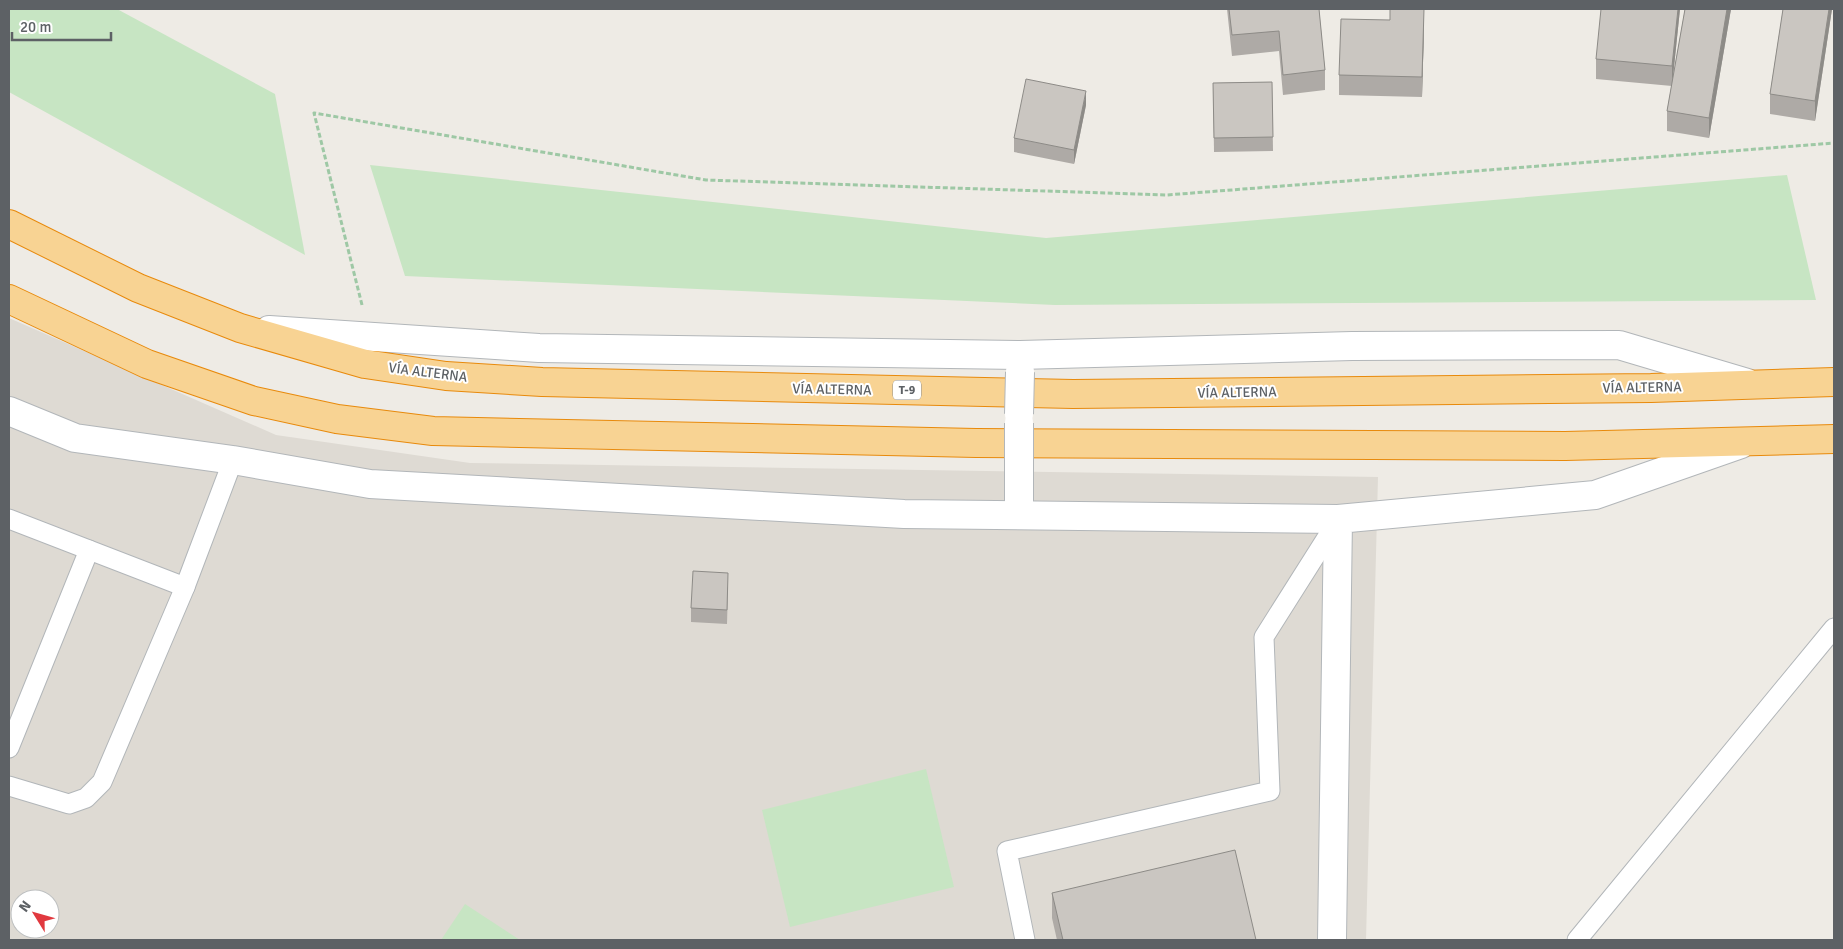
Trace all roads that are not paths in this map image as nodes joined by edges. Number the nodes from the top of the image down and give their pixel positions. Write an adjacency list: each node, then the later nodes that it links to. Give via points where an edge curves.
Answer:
1 (9, 224): 3 (highway, VÍA ALTERNA / T-9, via 138,288)
2 (9, 299): 9 (highway, via 147,364 254,401 338,419 432,431 976,443 1565,446)
3 (240, 328): 4 (street, via 539,348); 6 (highway, VÍA ALTERNA / T-9, via 365,364 446,376 542,382 1073,394)
4 (1020, 364): 6 (street, via 1352,346 1619,345); 11 (street, bridge)
5 (1834, 382): 6 (highway, VÍA ALTERNA / T-9)
6 (1753, 385)
7 (9, 411): 10 (street, via 75,438)
8 (1834, 439): 9 (highway)
9 (1747, 441): 13 (street, via 1595,495)
10 (234, 460): 11 (street, via 370,484 904,514); 15 (lane)
11 (1018, 515): 13 (street)
12 (9, 519): 14 (lane)
13 (1338, 519): 19 (lane, via 1264,637 1270,791 1007,851); 20 (street)
14 (89, 550): 15 (lane); 17 (lane)
15 (185, 587): 18 (lane, via 102,782 86,798 68,804)
16 (1834, 628): 21 (lane)
17 (9, 748)
18 (9, 786)
19 (1025, 940)
20 (1332, 940)
21 (1577, 940)

